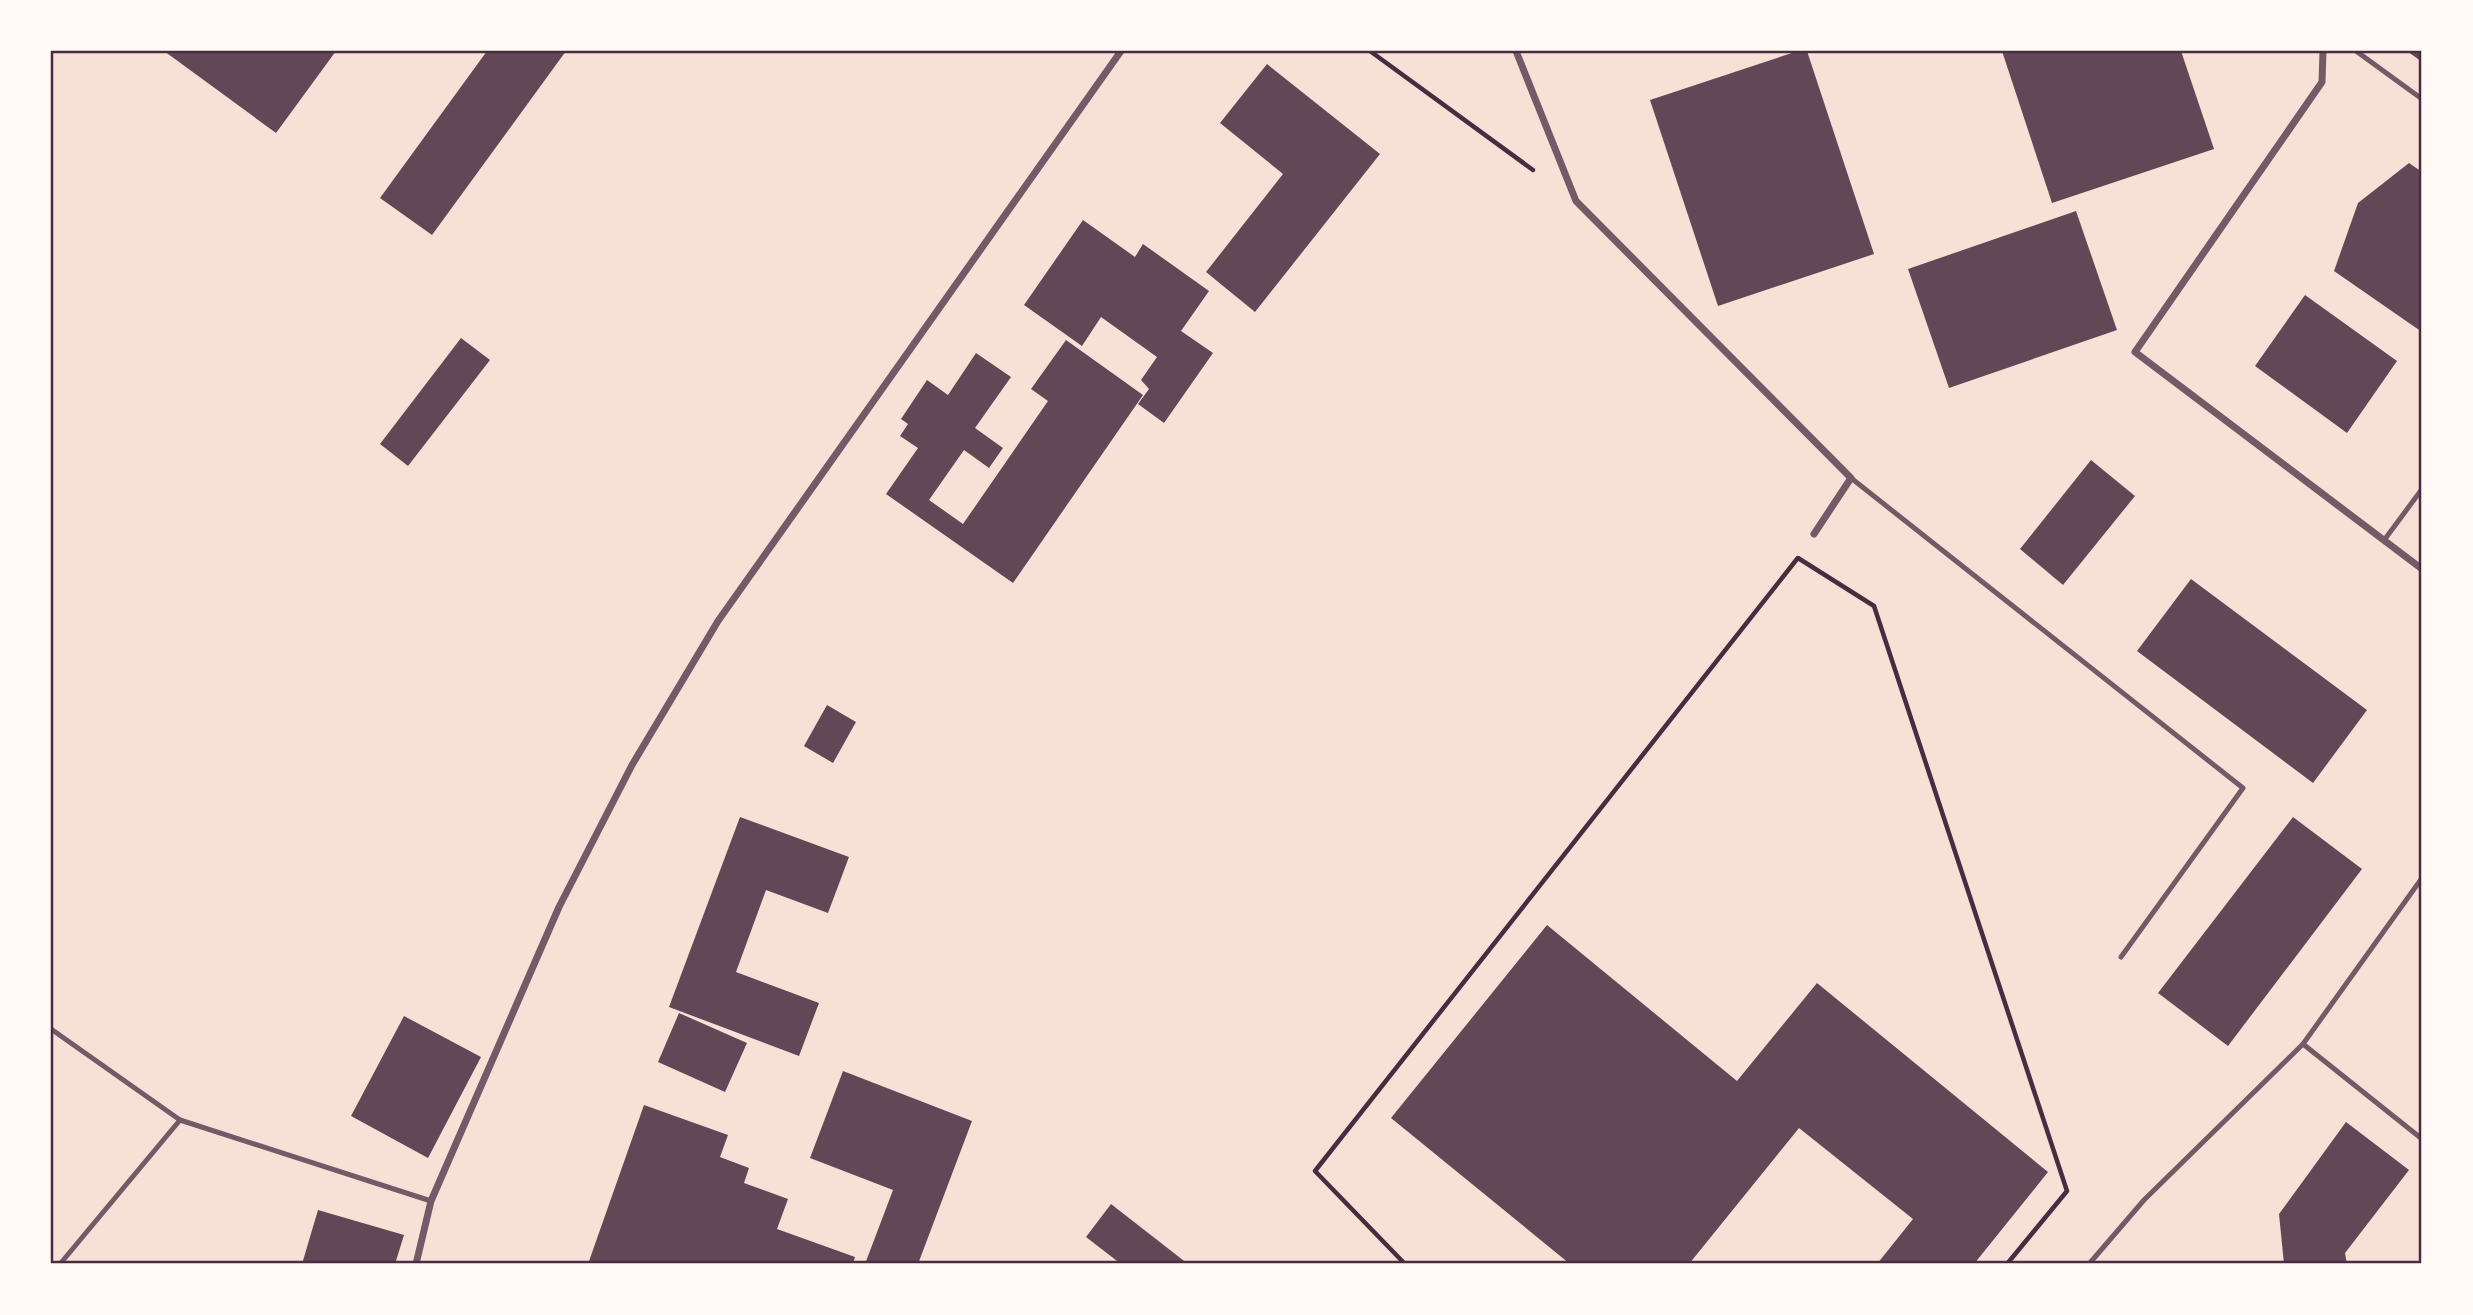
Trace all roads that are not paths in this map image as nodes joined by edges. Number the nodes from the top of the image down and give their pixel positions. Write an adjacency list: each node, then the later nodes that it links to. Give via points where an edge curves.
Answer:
1 (1121, 51): 17 (street, via 718,621 632,765 559,907)
2 (1516, 51): 6 (street, via 1576,201)
3 (2323, 51): 9 (street, via 2322,82 2135,352)
4 (2356, 51): 5 (lane)
5 (2422, 99)
6 (1851, 478): 8 (street); 12 (lane, via 2243,788)
7 (2422, 489): 9 (lane)
8 (1814, 534)
9 (2385, 539): 10 (street)
10 (2422, 569)
11 (2422, 878): 14 (lane)
12 (2121, 957)
13 (51, 1029): 15 (lane)
14 (2303, 1044): 16 (lane); 20 (lane, via 2144,1200)
15 (180, 1120): 17 (lane); 18 (lane)
16 (2422, 1139)
17 (431, 1201): 19 (street)
18 (60, 1264)
19 (416, 1264)
20 (2089, 1264)

